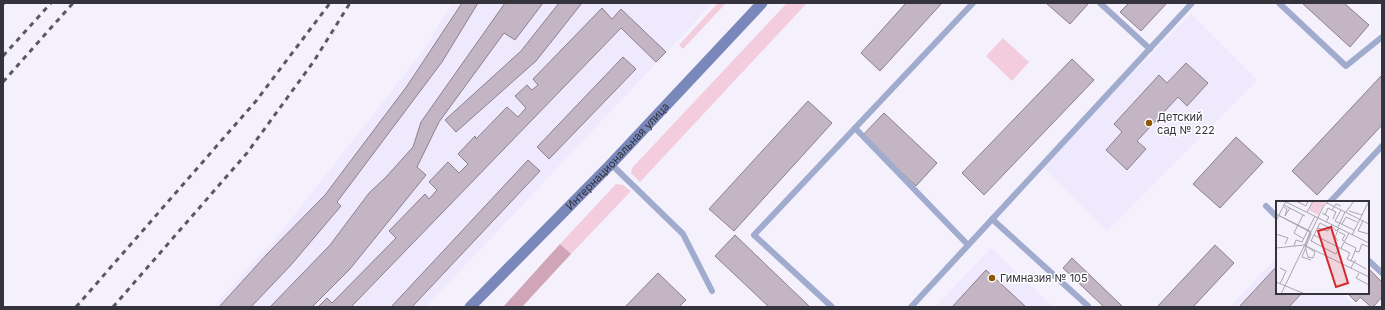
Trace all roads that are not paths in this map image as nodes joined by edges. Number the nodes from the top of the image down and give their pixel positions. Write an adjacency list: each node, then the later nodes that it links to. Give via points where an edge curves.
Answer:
1 (762, 3): 10 (main road, Интернациональная улица)
2 (973, 3): 8 (lane)
3 (1100, 3): 7 (lane)
4 (1192, 3): 7 (lane)
5 (1279, 3): 6 (lane, via 1346,66)
6 (1382, 37)
7 (1150, 49): 14 (lane)
8 (855, 128): 15 (lane); 20 (lane, via 754,235)
9 (1382, 146): 11 (lane)
10 (611, 164): 18 (lane, via 683,234); 19 (main road, Интернациональная улица)
11 (1331, 201)
12 (1266, 206): 13 (lane)
13 (1276, 216)
14 (992, 219): 15 (lane); 22 (lane)
15 (968, 245): 21 (lane)
16 (1369, 261): 17 (lane)
17 (1381, 271)
18 (712, 291)
19 (470, 307)
20 (832, 307)
21 (911, 307)
22 (1088, 307)

